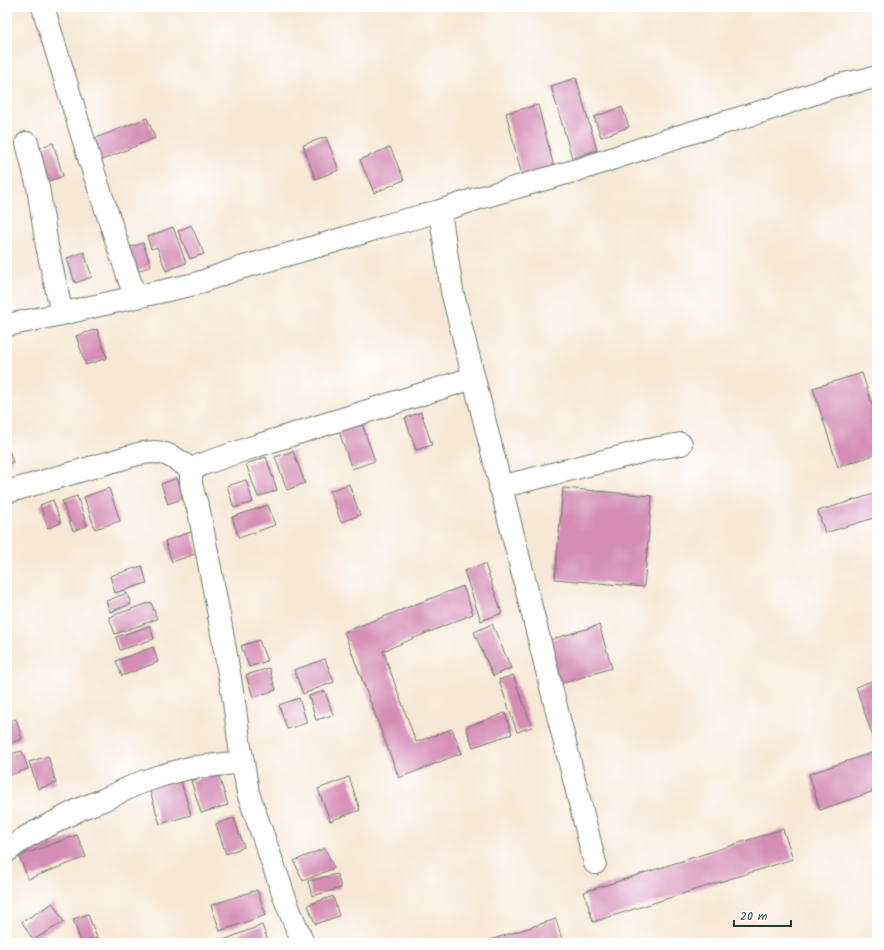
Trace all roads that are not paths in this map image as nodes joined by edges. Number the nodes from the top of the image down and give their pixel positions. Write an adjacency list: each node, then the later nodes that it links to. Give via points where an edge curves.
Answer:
1 (43, 7): 5 (street)
2 (877, 77): 4 (street, via 836,86 584,168)
3 (27, 143): 6 (street)
4 (440, 211): 5 (street, via 240,268 195,284); 8 (street, via 452,292)
5 (135, 297): 6 (street)
6 (62, 314): 7 (street)
7 (7, 324)
8 (473, 378): 10 (street, via 256,446 200,465); 11 (street)
9 (681, 444): 11 (street)
10 (193, 471): 12 (street, via 176,458 153,452 138,454); 13 (street, via 191,479 194,497 217,602)
11 (500, 487): 15 (street)
12 (7, 492)
13 (243, 762): 14 (street, via 189,768 137,784 82,808 26,837); 16 (street, via 248,793)
14 (7, 851)
15 (595, 863)
16 (302, 943)

